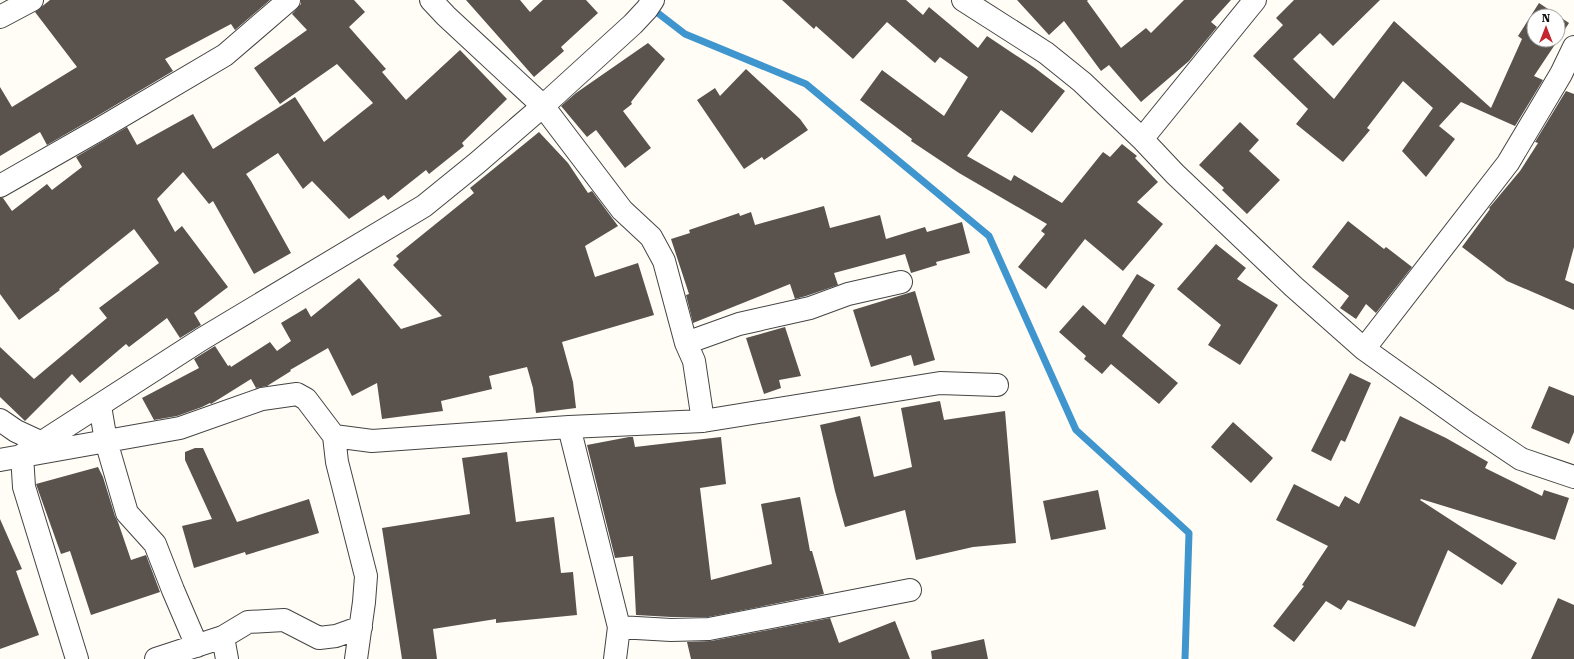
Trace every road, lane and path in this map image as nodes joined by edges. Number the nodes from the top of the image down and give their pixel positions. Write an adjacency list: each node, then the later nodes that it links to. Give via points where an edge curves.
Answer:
1 (32, 0): 7 (street)
2 (289, 0): 12 (street, via 225,55)
3 (431, 0): 10 (street)
4 (653, 0): 10 (street, via 633,24)
5 (964, 0): 11 (street, via 1046,53 1082,82)
6 (1255, 0): 11 (street)
7 (3, 11)
8 (1574, 47): 9 (street)
9 (1567, 77): 15 (street, via 1508,163)
10 (542, 106): 14 (street, via 622,210 651,237 664,261); 17 (street, via 424,206 202,340)
11 (1142, 138): 15 (street, via 1186,185)
12 (0, 186)
13 (901, 282): 14 (street, via 848,294 810,308 739,324)
14 (686, 343): 19 (street, via 694,361)
15 (1364, 349): 26 (street, via 1520,459)
16 (997, 385): 19 (street, via 940,383)
17 (100, 406): 22 (street); 23 (street)
18 (0, 420): 23 (street)
19 (703, 421): 20 (street)
20 (569, 427): 21 (street, via 372,441); 29 (street)
21 (334, 436): 22 (street, via 306,399 297,394 262,399 180,428); 28 (street, via 337,462 366,576)
22 (106, 441): 24 (street); 31 (street, via 126,512 155,544)
23 (42, 444): 24 (street)
24 (22, 456): 25 (street); 32 (street, via 24,487)
25 (0, 460)
26 (1574, 477)
27 (910, 590): 29 (street, via 709,629)
28 (361, 627): 30 (street, via 336,636 319,638 284,620 268,620 248,622); 35 (street)
29 (619, 627): 36 (street)
30 (223, 637): 31 (street); 34 (street)
31 (197, 646): 33 (street)
32 (76, 659)
33 (156, 659)
34 (227, 659)
35 (356, 659)
36 (615, 659)

